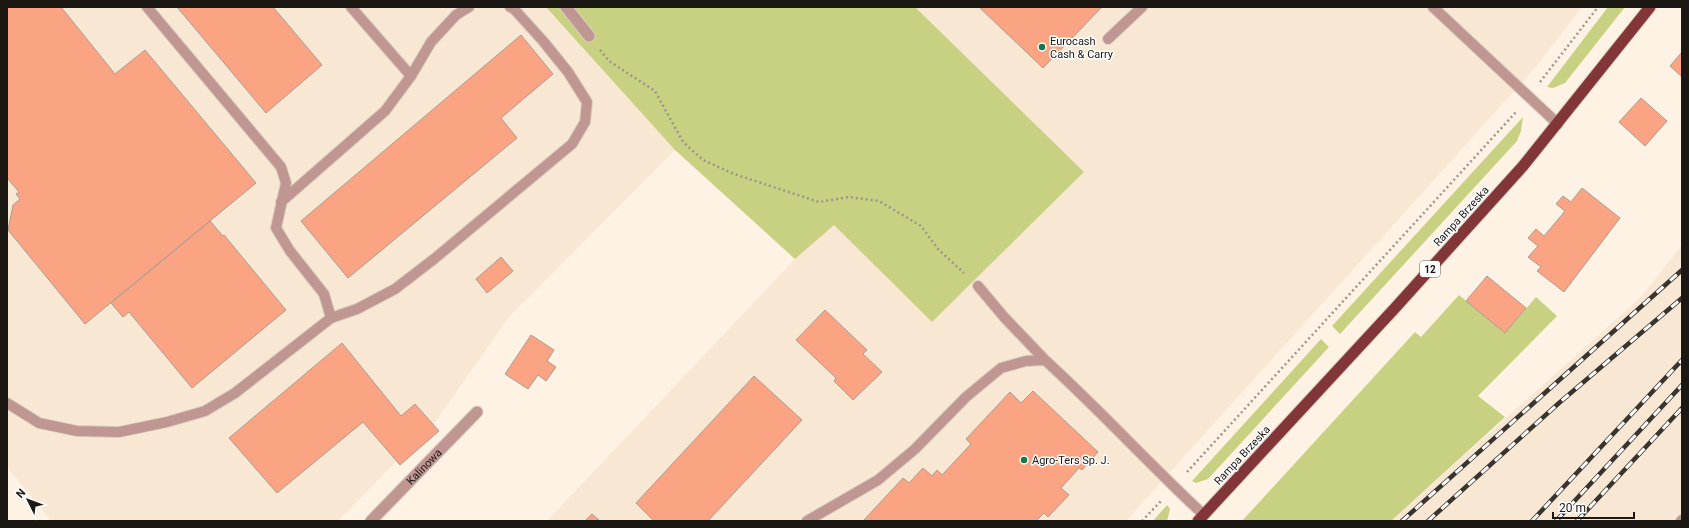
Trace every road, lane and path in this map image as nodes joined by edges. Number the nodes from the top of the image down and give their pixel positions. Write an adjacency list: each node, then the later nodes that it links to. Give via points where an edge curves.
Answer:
1 (146, 7): 15 (lane, via 281,167 286,183)
2 (351, 7): 12 (lane)
3 (469, 7): 12 (lane, via 456,15 431,42)
4 (510, 7): 17 (lane, via 568,72 587,102 585,122 572,144 434,259 395,289 357,309)
5 (566, 7): 10 (street)
6 (1142, 7): 11 (lane)
7 (1433, 7): 13 (lane)
8 (1598, 7): 13 (path)
9 (1650, 7): 14 (highway, Rampa Brzeska / 12)
10 (589, 36): 16 (path, via 609,61 655,91 683,142 703,160 734,174 819,202 849,198 879,201 921,226 938,249)
11 (1108, 39)
12 (411, 76): 15 (lane, via 385,111)
13 (1530, 97): 14 (lane); 21 (path)
14 (1558, 124): 22 (highway, Rampa Brzeska / 12, via 1406,296)
15 (281, 202): 17 (lane, via 276,228 290,251 324,294)
16 (978, 286): 18 (lane)
17 (331, 318): 19 (lane, via 235,393 205,411 167,422 119,432 77,431 39,423)
18 (1045, 360): 21 (lane); 24 (lane, via 1026,361 1001,368 966,397 915,449 878,480)
19 (7, 403)
20 (477, 412): 23 (street, Kalinowa)
21 (1174, 487): 22 (lane); 25 (path)
22 (1201, 518)
23 (371, 521)
24 (807, 521)
25 (1142, 521)

